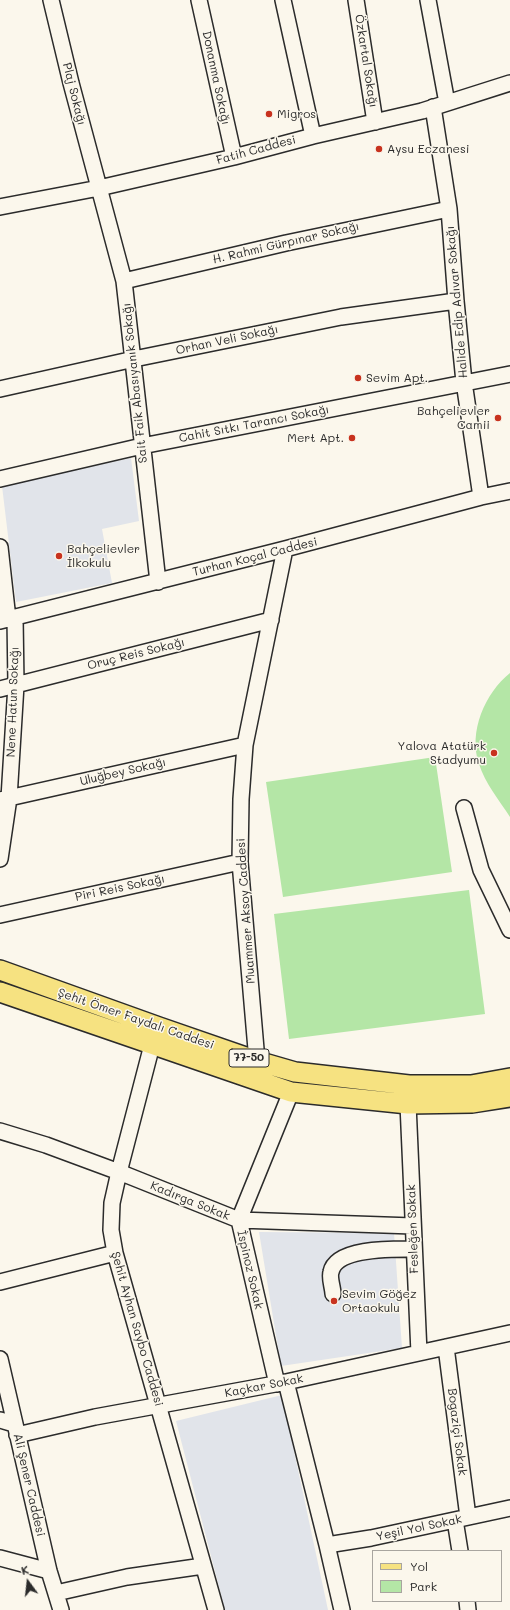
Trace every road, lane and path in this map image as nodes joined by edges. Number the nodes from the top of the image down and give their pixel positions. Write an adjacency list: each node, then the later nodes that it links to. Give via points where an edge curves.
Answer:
1 (51, 0): 11 (street, Plaj Sokağı)
2 (199, 0): 10 (street, Donanma Sokağı)
3 (283, 0): 9 (street)
4 (356, 0): 8 (street, Özkartal Sokağı)
5 (428, 0): 7 (street, Halide Edip Adıvar Sokağı)
6 (510, 83): 7 (street, Fatih Caddesi)
7 (440, 105): 8 (street, Fatih Caddesi); 13 (street, Halide Edip Adıvar Sokağı)
8 (375, 122): 9 (street, Fatih Caddesi)
9 (312, 136): 10 (street, Fatih Caddesi)
10 (234, 157): 11 (street, Fatih Caddesi)
11 (99, 188): 12 (street, Fatih Caddesi); 14 (street, Sait Faik Abasıyanık Sokağı)
12 (0, 206)
13 (449, 209): 14 (street, H. Rahmi Gürpınar Sokağı, via 286,243); 15 (street, Halide Edip Adıvar Sokağı)
14 (124, 281): 16 (street, Sait Faik Abasıyanık Sokağı)
15 (456, 301): 16 (street, Orhan Veli Sokağı, via 341,317); 18 (street, Halide Edip Adıvar Sokağı)
16 (134, 359): 19 (street, Orhan Veli Sokağı); 20 (street, Sait Faik Abasıyanık Sokağı)
17 (510, 374): 18 (street, Cahit Sıtkı Tarancı Sokağı)
18 (464, 382): 20 (street, Cahit Sıtkı Tarancı Sokağı); 23 (street, Halide Edip Adıvar Sokağı)
19 (0, 389)
20 (142, 446): 21 (street, Cahit Sıtkı Tarancı Sokağı); 26 (street, Sait Faik Abasıyanık Sokağı)
21 (0, 479)
22 (510, 490): 23 (street, Turhan Koçal Caddesi)
23 (481, 497): 25 (street, Turhan Koçal Caddesi)
24 (0, 547): 27 (street, Nene Hatun Sokağı)
25 (286, 549): 26 (street, Turhan Koçal Caddesi); 28 (street, Muammer Aksoy Caddesi)
26 (158, 582): 27 (street, Turhan Koçal Caddesi)
27 (8, 619): 29 (street, Nene Hatun Sokağı)
28 (271, 620): 29 (street, Oruç Reis Sokağı); 31 (street, Muammer Aksoy Caddesi)
29 (16, 685): 30 (street, Oruç Reis Sokağı); 32 (street, Nene Hatun Sokağı)
30 (0, 689)
31 (245, 745): 32 (street, Uluğbey Sokağı); 35 (street, Muammer Aksoy Caddesi)
32 (4, 799): 34 (street, Nene Hatun Sokağı)
33 (464, 808): 37 (street, via 481,870)
34 (0, 859)
35 (240, 862): 36 (street, Piri Reis Sokağı); 41 (street, Muammer Aksoy Caddesi)
36 (0, 915)
37 (510, 930)
38 (0, 970): 41 (main road, Şehit Ömer Faydalı Caddesi / 77-50)
39 (0, 992): 40 (main road, Şehit Ömer Faydalı Caddesi / 77-50)
40 (152, 1045): 43 (main road, Şehit Ömer Faydalı Caddesi / 77-50); 47 (street, Şehit Ayhan Saybo Caddesi)
41 (257, 1061): 42 (main road, Şehit Ömer Faydalı Caddesi / 77-50, via 295,1072 409,1085 471,1085)
42 (510, 1078)
43 (290, 1092): 45 (main road, Şehit Ömer Faydalı Caddesi / 77-50); 48 (street, İspinoz Sokak)
44 (510, 1097): 45 (main road, Şehit Ömer Faydalı Caddesi / 77-50, via 472,1103)
45 (408, 1104): 49 (street, Fesleğen Sokak)
46 (0, 1131): 47 (street, Kadırga Sokak)
47 (119, 1172): 48 (street, Kadırga Sokak); 51 (street, Şehit Ayhan Saybo Caddesi, via 112,1204 111,1230)
48 (238, 1220): 49 (street, Kadırga Sokak); 58 (street, İspinoz Sokak)
49 (413, 1226): 50 (street, Fesleğen Sokak)
50 (414, 1249): 53 (street, via 354,1253 337,1262 331,1272); 56 (street, Fesleğen Sokak)
51 (115, 1254): 52 (street); 59 (street, Şehit Ayhan Saybo Caddesi)
52 (0, 1282)
53 (333, 1294)
54 (510, 1334): 55 (street, Kaçkar Sokak)
55 (446, 1347): 56 (street, Kaçkar Sokak); 62 (street, Bogaziçi Sokak)
56 (419, 1353): 58 (street, Kaçkar Sokak)
57 (0, 1360): 60 (street, Ali Şener Caddesi)
58 (282, 1383): 59 (street, Kaçkar Sokak); 63 (street, İspinoz Sokak)
59 (158, 1405): 60 (street, Kaçkar Sokak, via 95,1417); 66 (street, Şehit Ayhan Saybo Caddesi)
60 (10, 1426): 67 (street, Ali Şener Caddesi)
61 (510, 1508): 62 (street, Yeşil Yol Sokak)
62 (461, 1519): 63 (street, Yeşil Yol Sokak); 64 (street, Bogaziçi Sokak)
63 (328, 1545): 71 (street, İspinoz Sokak)
64 (460, 1550)
65 (0, 1558): 67 (street)
66 (203, 1566): 68 (street); 70 (street, Şehit Ayhan Saybo Caddesi)
67 (49, 1571): 68 (street, Ali Şener Caddesi)
68 (56, 1593): 69 (street, Ali Şener Caddesi)
69 (61, 1610)
70 (216, 1610)
71 (342, 1610)

